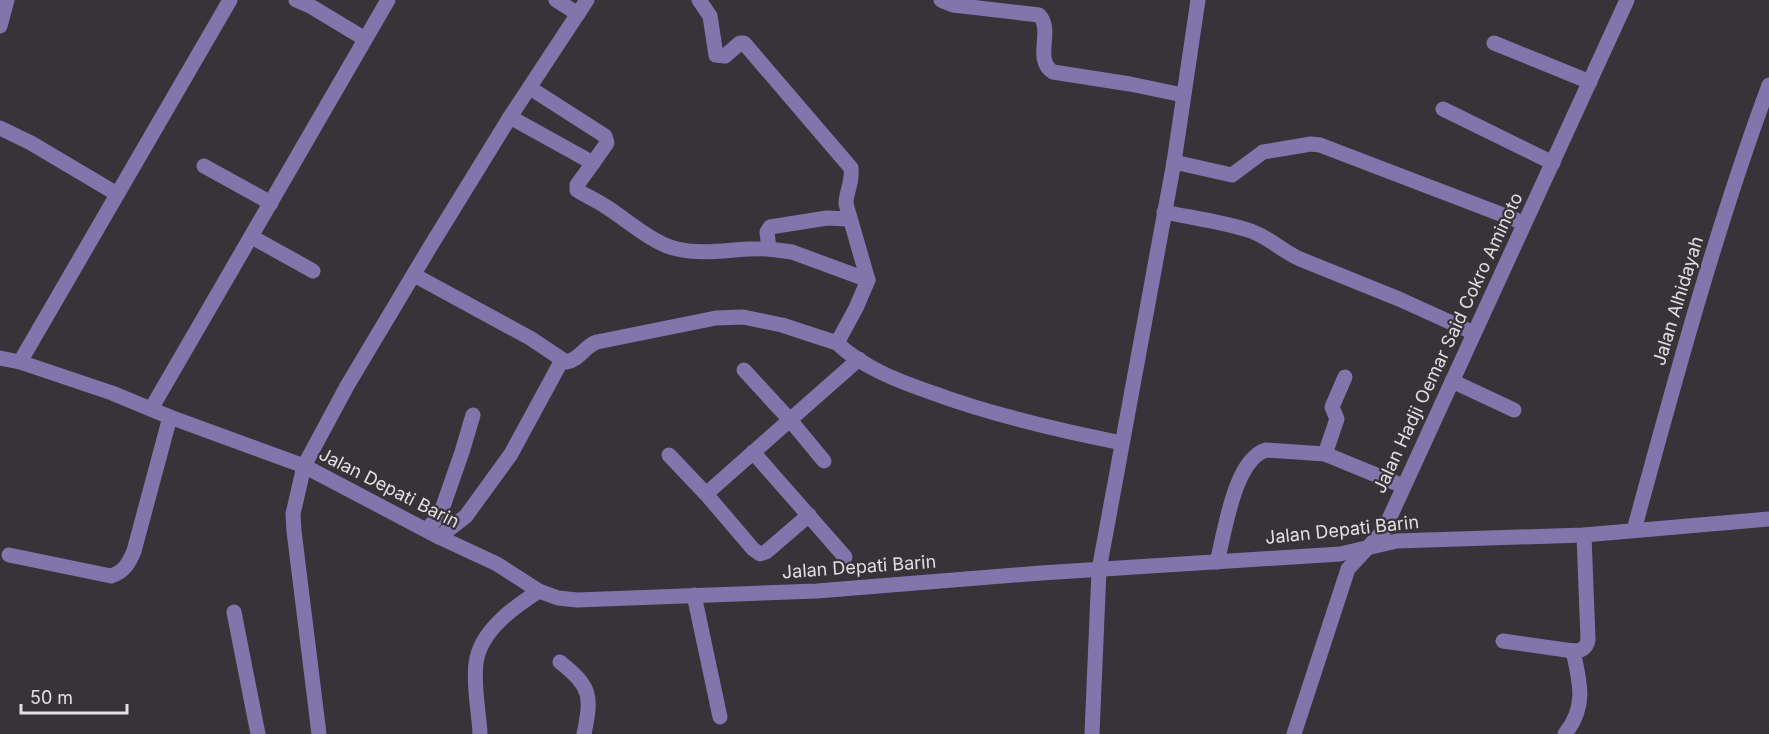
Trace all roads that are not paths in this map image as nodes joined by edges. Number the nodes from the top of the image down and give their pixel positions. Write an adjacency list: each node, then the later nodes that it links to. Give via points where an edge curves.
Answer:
1 (7, 0): 12 (street)
2 (230, 0): 26 (street)
3 (297, 0): 13 (street)
4 (388, 0): 13 (street)
5 (556, 0): 11 (street)
6 (587, 0): 11 (street)
7 (699, 0): 29 (street, via 710,16 716,55 725,56 744,43 851,168 851,188 845,201)
8 (941, 0): 18 (street, via 953,5 1039,15 1044,24 1045,63 1049,71)
9 (1198, 0): 18 (street)
10 (1628, 0): 15 (street, Jalan Hadji Oemar Said Cokro Aminoto)
11 (578, 14): 17 (street)
12 (0, 23)
13 (365, 39): 27 (street)
14 (1494, 43): 15 (street)
15 (1590, 82): 24 (street, Jalan Hadji Oemar Said Cokro Aminoto)
16 (1769, 85): 60 (street, Jalan Alhidayah, via 1742,157 1685,343)
17 (530, 88): 20 (street); 23 (street, via 605,136 607,143)
18 (1183, 95): 22 (street)
19 (1443, 109): 24 (street)
20 (510, 117): 23 (street); 34 (street)
21 (0, 128): 26 (street)
22 (1174, 162): 28 (street); 30 (street, via 1232,175 1263,152 1320,145)
23 (593, 163): 32 (street, via 577,190 667,246 689,251)
24 (1552, 163): 30 (street, Jalan Hadji Oemar Said Cokro Aminoto)
25 (204, 166): 27 (street)
26 (117, 195): 41 (street)
27 (271, 203): 31 (street)
28 (1164, 212): 36 (street, via 1251,231 1292,256); 50 (street)
29 (849, 219): 32 (street, via 827,218 770,227); 35 (street)
30 (1524, 224): 36 (street, Jalan Hadji Oemar Said Cokro Aminoto)
31 (252, 237): 33 (street); 45 (street)
32 (769, 249): 35 (street, via 792,252)
33 (313, 271)
34 (414, 275): 39 (street, via 530,338); 55 (street)
35 (867, 280): 37 (street)
36 (1474, 333): 44 (street, Jalan Hadji Oemar Said Cokro Aminoto)
37 (837, 344): 39 (street, via 782,325 750,318 725,318 606,339 590,345 574,360); 40 (street)
38 (0, 358): 41 (street, Jalan Depati Barin)
39 (562, 360): 61 (street, via 511,454 466,516)
40 (859, 360): 49 (street); 50 (street, via 899,381 966,406 1045,428)
41 (20, 362): 45 (street, Jalan Depati Barin)
42 (744, 370): 49 (street)
43 (1345, 377): 52 (street, via 1332,407 1337,419)
44 (1452, 381): 46 (street); 56 (street, Jalan Hadji Oemar Said Cokro Aminoto)
45 (152, 409): 48 (street, Jalan Depati Barin)
46 (1514, 410)
47 (473, 415): 61 (street)
48 (170, 417): 55 (street, Jalan Depati Barin); 64 (street, via 134,551 119,574 111,576)
49 (790, 420): 51 (street); 54 (street)
50 (1122, 443): 67 (street)
51 (753, 452): 57 (street); 58 (street)
52 (1325, 454): 56 (street); 66 (street, via 1266,450 1256,454 1239,478)
53 (669, 455): 57 (street)
54 (824, 460)
55 (304, 466): 61 (street, Jalan Depati Barin); 76 (street, via 293,514)
56 (1403, 486): 63 (street, Jalan Hadji Oemar Said Cokro Aminoto, via 1384,530)
57 (706, 494): 58 (street, via 760,554)
58 (808, 515): 65 (street)
59 (1767, 515): 60 (street, Jalan Depati Barin)
60 (1634, 530): 62 (street, Jalan Depati Barin)
61 (437, 533): 68 (street, Jalan Depati Barin)
62 (1584, 536): 63 (street, Jalan Depati Barin, via 1397,541); 72 (street, via 1588,640 1583,650)
63 (1368, 547): 66 (street, Jalan Depati Barin, via 1340,554); 80 (street, Jalan Hadji Oemar Said Cokro Aminoto, via 1345,576)
64 (9, 555)
65 (845, 557)
66 (1217, 562): 67 (street, Jalan Depati Barin)
67 (1099, 570): 69 (street, Jalan Depati Barin, via 816,591); 79 (street)
68 (539, 591): 69 (street, Jalan Depati Barin, via 577,600); 77 (street, via 513,608 481,647 475,672)
69 (694, 595): 74 (street)
70 (234, 612): 75 (street)
71 (1503, 641): 72 (street)
72 (1573, 651): 81 (street, via 1581,697)
73 (560, 662): 78 (street, via 577,675 587,690 589,706)
74 (720, 717)
75 (258, 734)
76 (319, 734)
77 (480, 734)
78 (584, 734)
79 (1092, 734)
80 (1294, 734)
81 (1565, 734)

